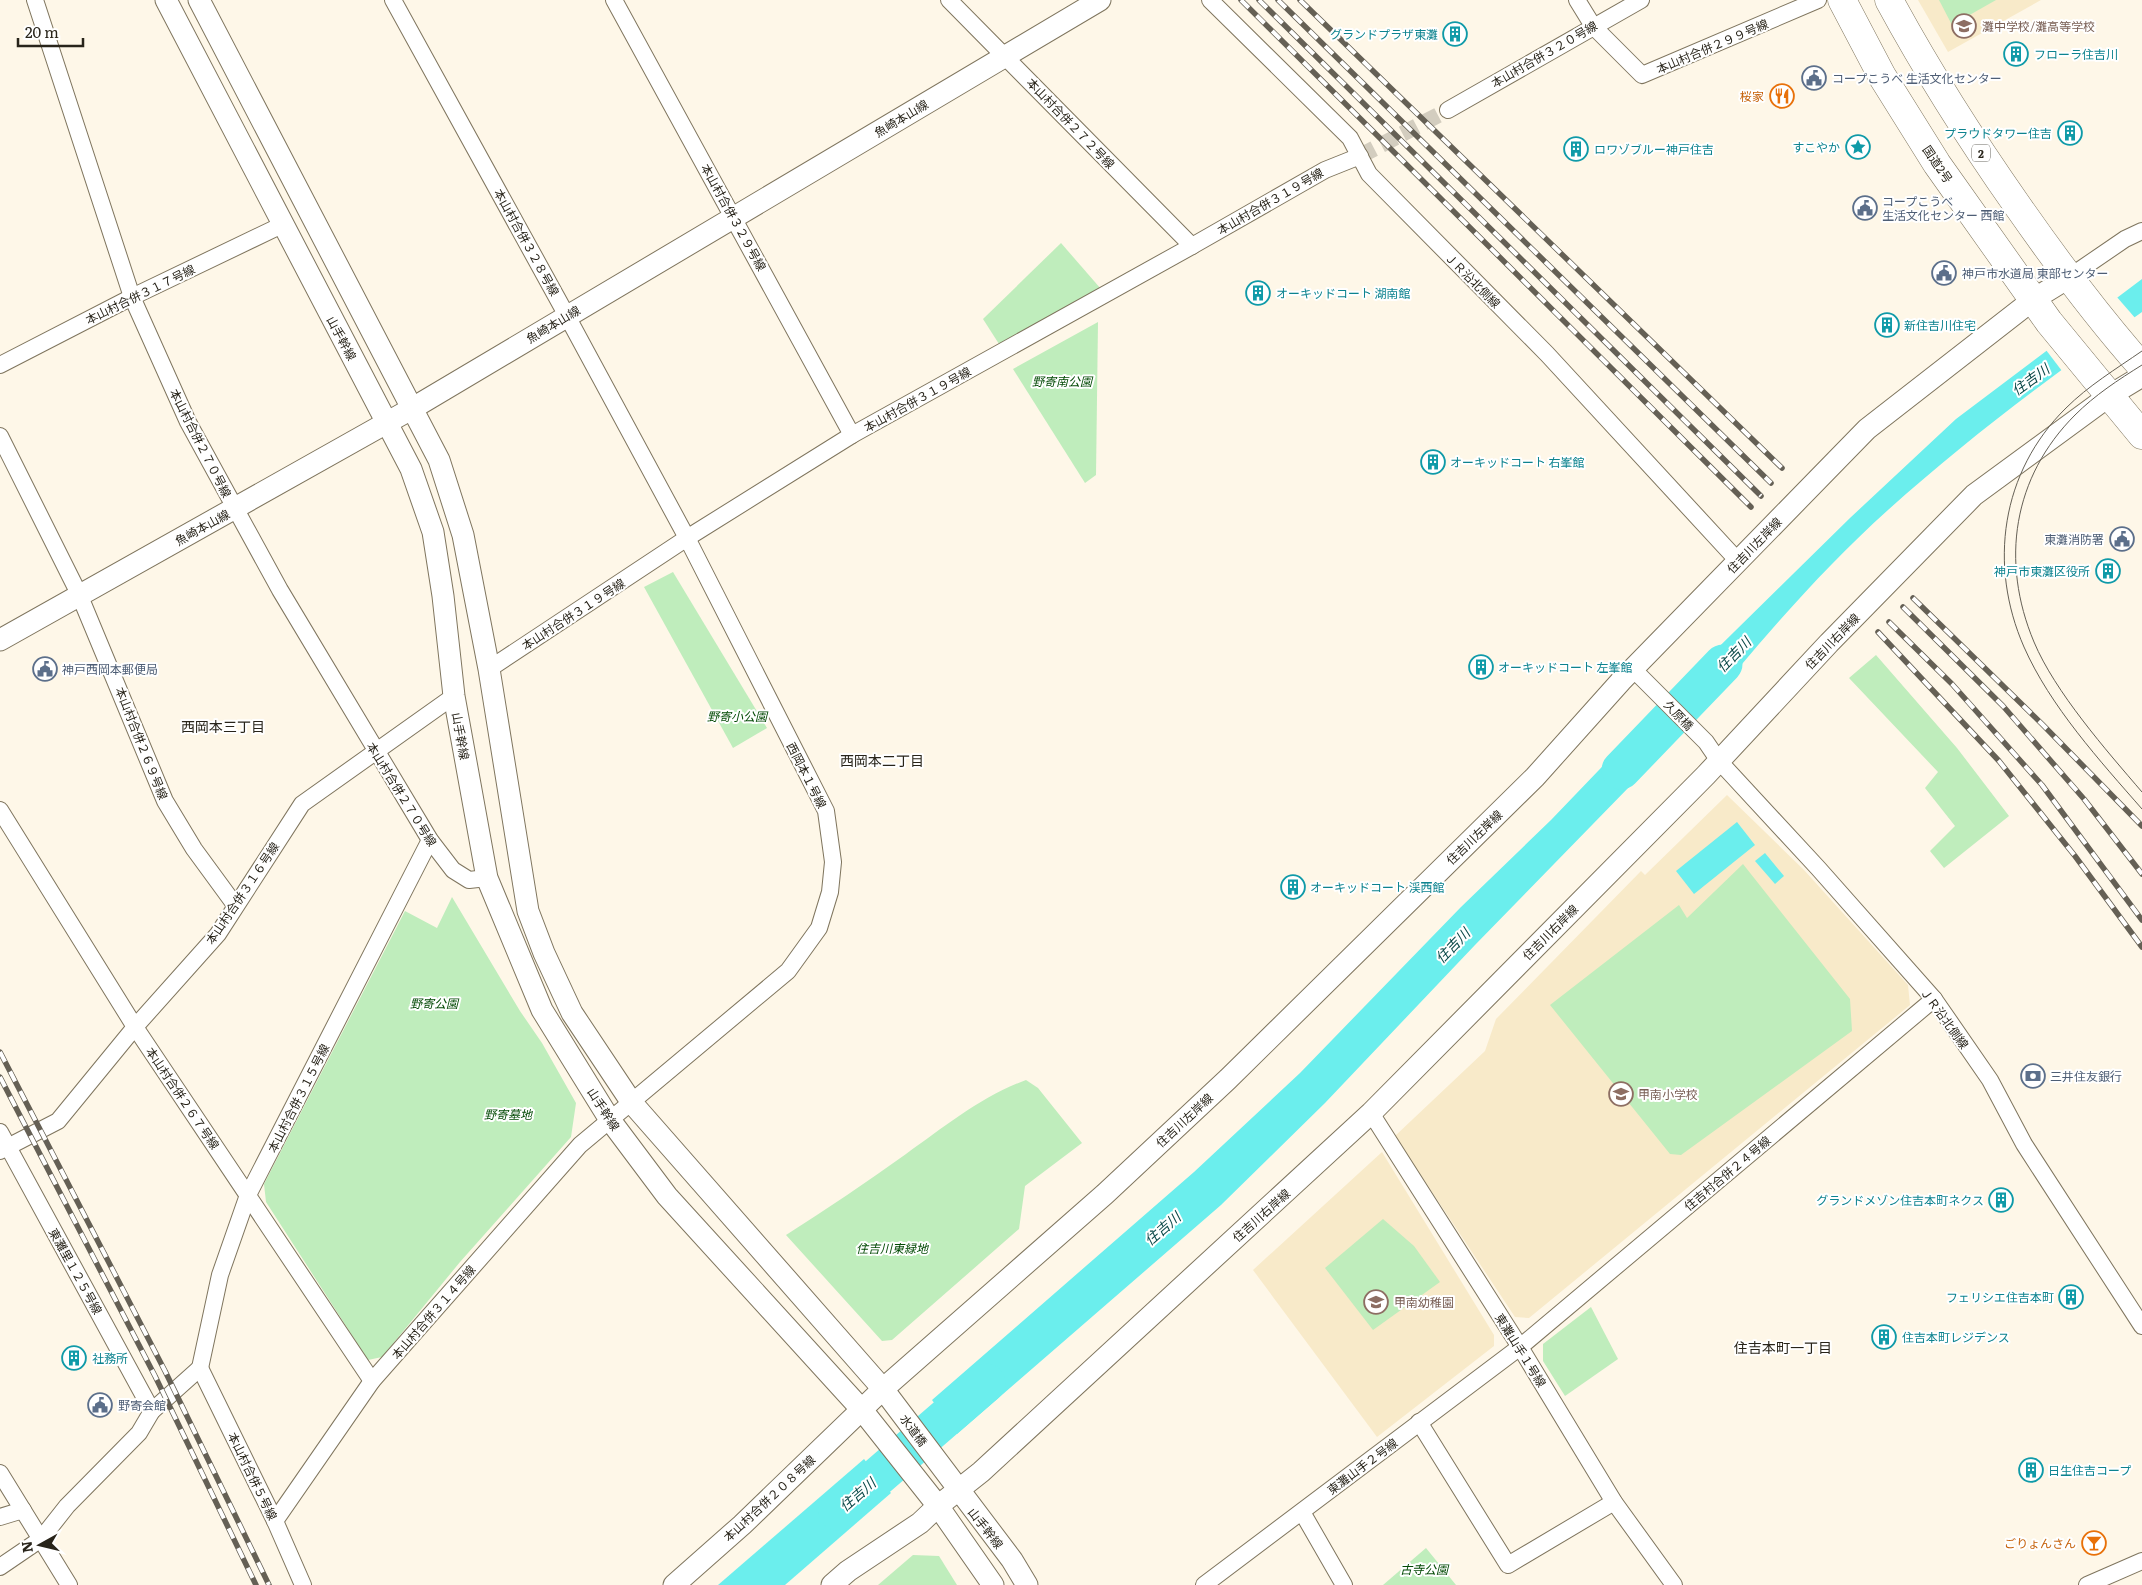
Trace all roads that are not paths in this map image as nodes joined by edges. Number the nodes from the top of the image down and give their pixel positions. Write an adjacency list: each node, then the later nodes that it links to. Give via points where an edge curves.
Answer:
1 (36, 0): 23 (street, 本山村合併２７０号線)
2 (166, 0): 19 (street, 山手幹線)
3 (199, 0): 30 (street)
4 (393, 0): 25 (street, 本山村合併３２８号線)
5 (614, 0): 18 (street, 本山村合併３２９号線)
6 (949, 0): 15 (street, 本山村合併２７２号線)
7 (1100, 0): 15 (street, 魚崎本山線)
8 (1210, 0): 17 (street, ＪＲ沿北側線, via 1350,138)
9 (1577, 0): 14 (street, 本山村合併２９９号線)
10 (1641, 0): 14 (street, 本山村合併３２０号線)
11 (1818, 0): 14 (street, 本山村合併２９９号線, via 1642,76)
12 (1842, 0): 24 (highway, 国道2号, via 1882,76 1937,164)
13 (1889, 0): 22 (highway, 2, via 1921,60 1968,134)
14 (1593, 26): 16 (street, 本山村合併３２０号線)
15 (1005, 56): 18 (street, 魚崎本山線); 21 (street, 本山村合併２７２号線)
16 (1448, 110)
17 (1360, 156): 21 (street, 本山村合併３１９号線, via 1325,170); 37 (street, ＪＲ沿北側線, via 1369,174 1547,354)
18 (734, 218): 25 (street, 魚崎本山線); 32 (street, 本山村合併３２９号線)
19 (282, 225): 23 (street, 本山村合併３１７号線); 31 (street, 山手幹線)
20 (2142, 231): 22 (street, via 2125,239)
21 (1192, 246): 32 (street, 本山村合併３１９号線)
22 (2076, 288): 24 (street, 住吉川左岸線); 26 (highway, 2)
23 (132, 297): 27 (street, 本山村合併３１７号線); 35 (street, 本山村合併２７０号線, via 188,422)
24 (2034, 299): 29 (highway, 国道2号); 37 (street, 住吉川左岸線, via 1866,429)
25 (567, 316): 30 (street, 魚崎本山線); 36 (street, 本山村合併３２８号線)
26 (2135, 358)
27 (0, 365)
28 (2142, 376): 29 (street, 住吉川右岸線)
29 (2101, 385): 33 (highway, 国道2号); 45 (street, 住吉川右岸線, via 1974,495 1828,643)
30 (413, 408): 31 (street, 魚崎本山線); 40 (street, via 439,460 463,535)
31 (386, 422): 35 (street, 魚崎本山線); 42 (street, 山手幹線, via 411,470 433,532)
32 (852, 435): 36 (street, 本山村合併３１９号線)
33 (2142, 435)
34 (0, 436): 38 (street, 本山村合併２６９号線)
35 (235, 509): 38 (street, 魚崎本山線); 44 (street, 本山村合併２７０号線)
36 (687, 538): 40 (street, 本山村合併３１９号線); 52 (street, 西岡本１号線, via 826,811 833,862 830,892 819,928 788,972)
37 (1738, 561): 41 (street, 住吉川左岸線)
38 (79, 594): 39 (street, 魚崎本山線); 49 (street, 本山村合併２６９号線, via 165,801)
39 (0, 640)
40 (489, 669): 52 (street, via 528,911 572,1012)
41 (1633, 669): 43 (street, 久原橋); 62 (street, 住吉川左岸線, via 1535,777 1221,1085 1106,1194)
42 (454, 696): 44 (street, 本山村合併３１６号線); 48 (street, 山手幹線)
43 (1706, 742): 45 (street, ＪＲ沿北側線)
44 (375, 750): 47 (street, 本山村合併２７０号線); 49 (street, 本山村合併３１６号線, via 302,804)
45 (1719, 761): 50 (street, ＪＲ沿北側線); 53 (street, 住吉川右岸線)
46 (0, 810): 51 (street, 本山村合併２６７号線)
47 (430, 840): 48 (street, 本山村合併２７０号線, via 453,870 469,880); 57 (street, 本山村合併３１５号線)
48 (487, 878): 54 (street, 山手幹線, via 542,1010)
49 (235, 906): 51 (street, 本山村合併３１６号線, via 218,934)
50 (1934, 999): 58 (street, ＪＲ沿北側線, via 1990,1080 2024,1144); 59 (street, 住吉村合併２４号線)
51 (135, 1027): 56 (street, 本山村合併３１６号線, via 58,1121); 57 (street, 本山村合併２６７号線)
52 (632, 1103): 54 (street, 西岡本１号線); 62 (street)
53 (1372, 1113): 59 (street, 東灘山手１号線); 68 (street, 住吉川右岸線)
54 (610, 1120): 61 (street, 本山村合併３１４号線, via 580,1145); 63 (street, 山手幹線, via 667,1196)
55 (0, 1132): 56 (street, 東灘里１２５号線)
56 (4, 1149): 64 (street, 東灘里１２５号線)
57 (248, 1195): 60 (street, 本山村合併３１５号線, via 220,1275); 61 (street, 本山村合併２６７号線)
58 (2142, 1326)
59 (1520, 1347): 65 (street, 東灘山手２号線); 69 (street, 東灘山手１号線)
60 (200, 1368): 64 (street); 74 (street, 本山村合併５号線)
61 (372, 1381): 74 (street, 本山村合併３１４号線)
62 (884, 1389): 63 (street, 住吉川左岸線); 66 (street, 水道橋)
63 (862, 1410): 70 (street, 山手幹線); 80 (street, 本山村合併２０８号線)
64 (152, 1411): 75 (street, via 139,1433 67,1506)
65 (1419, 1422): 69 (street, via 1508,1565); 72 (street, 東灘山手２号線)
66 (944, 1471): 68 (street, 山手幹線)
67 (0, 1473): 71 (street)
68 (958, 1491): 70 (street, 住吉川右岸線); 83 (street, 山手幹線, via 1012,1560)
69 (1614, 1502): 86 (street, 東灘山手１号線)
70 (938, 1506): 81 (street, 住吉川右岸線, via 920,1523); 82 (street, 山手幹線)
71 (23, 1510): 73 (street); 75 (street)
72 (1302, 1512): 84 (street, 東灘山手２号線); 85 (street)
73 (0, 1517)
74 (275, 1521): 79 (street, 本山村合併５号線)
75 (41, 1539): 77 (street); 78 (street)
76 (2142, 1561): 87 (street)
77 (0, 1568)
78 (69, 1585)
79 (303, 1585)
80 (674, 1585)
81 (832, 1585)
82 (993, 1585)
83 (1027, 1585)
84 (1204, 1585)
85 (1344, 1585)
86 (1674, 1585)
87 (2087, 1585)

